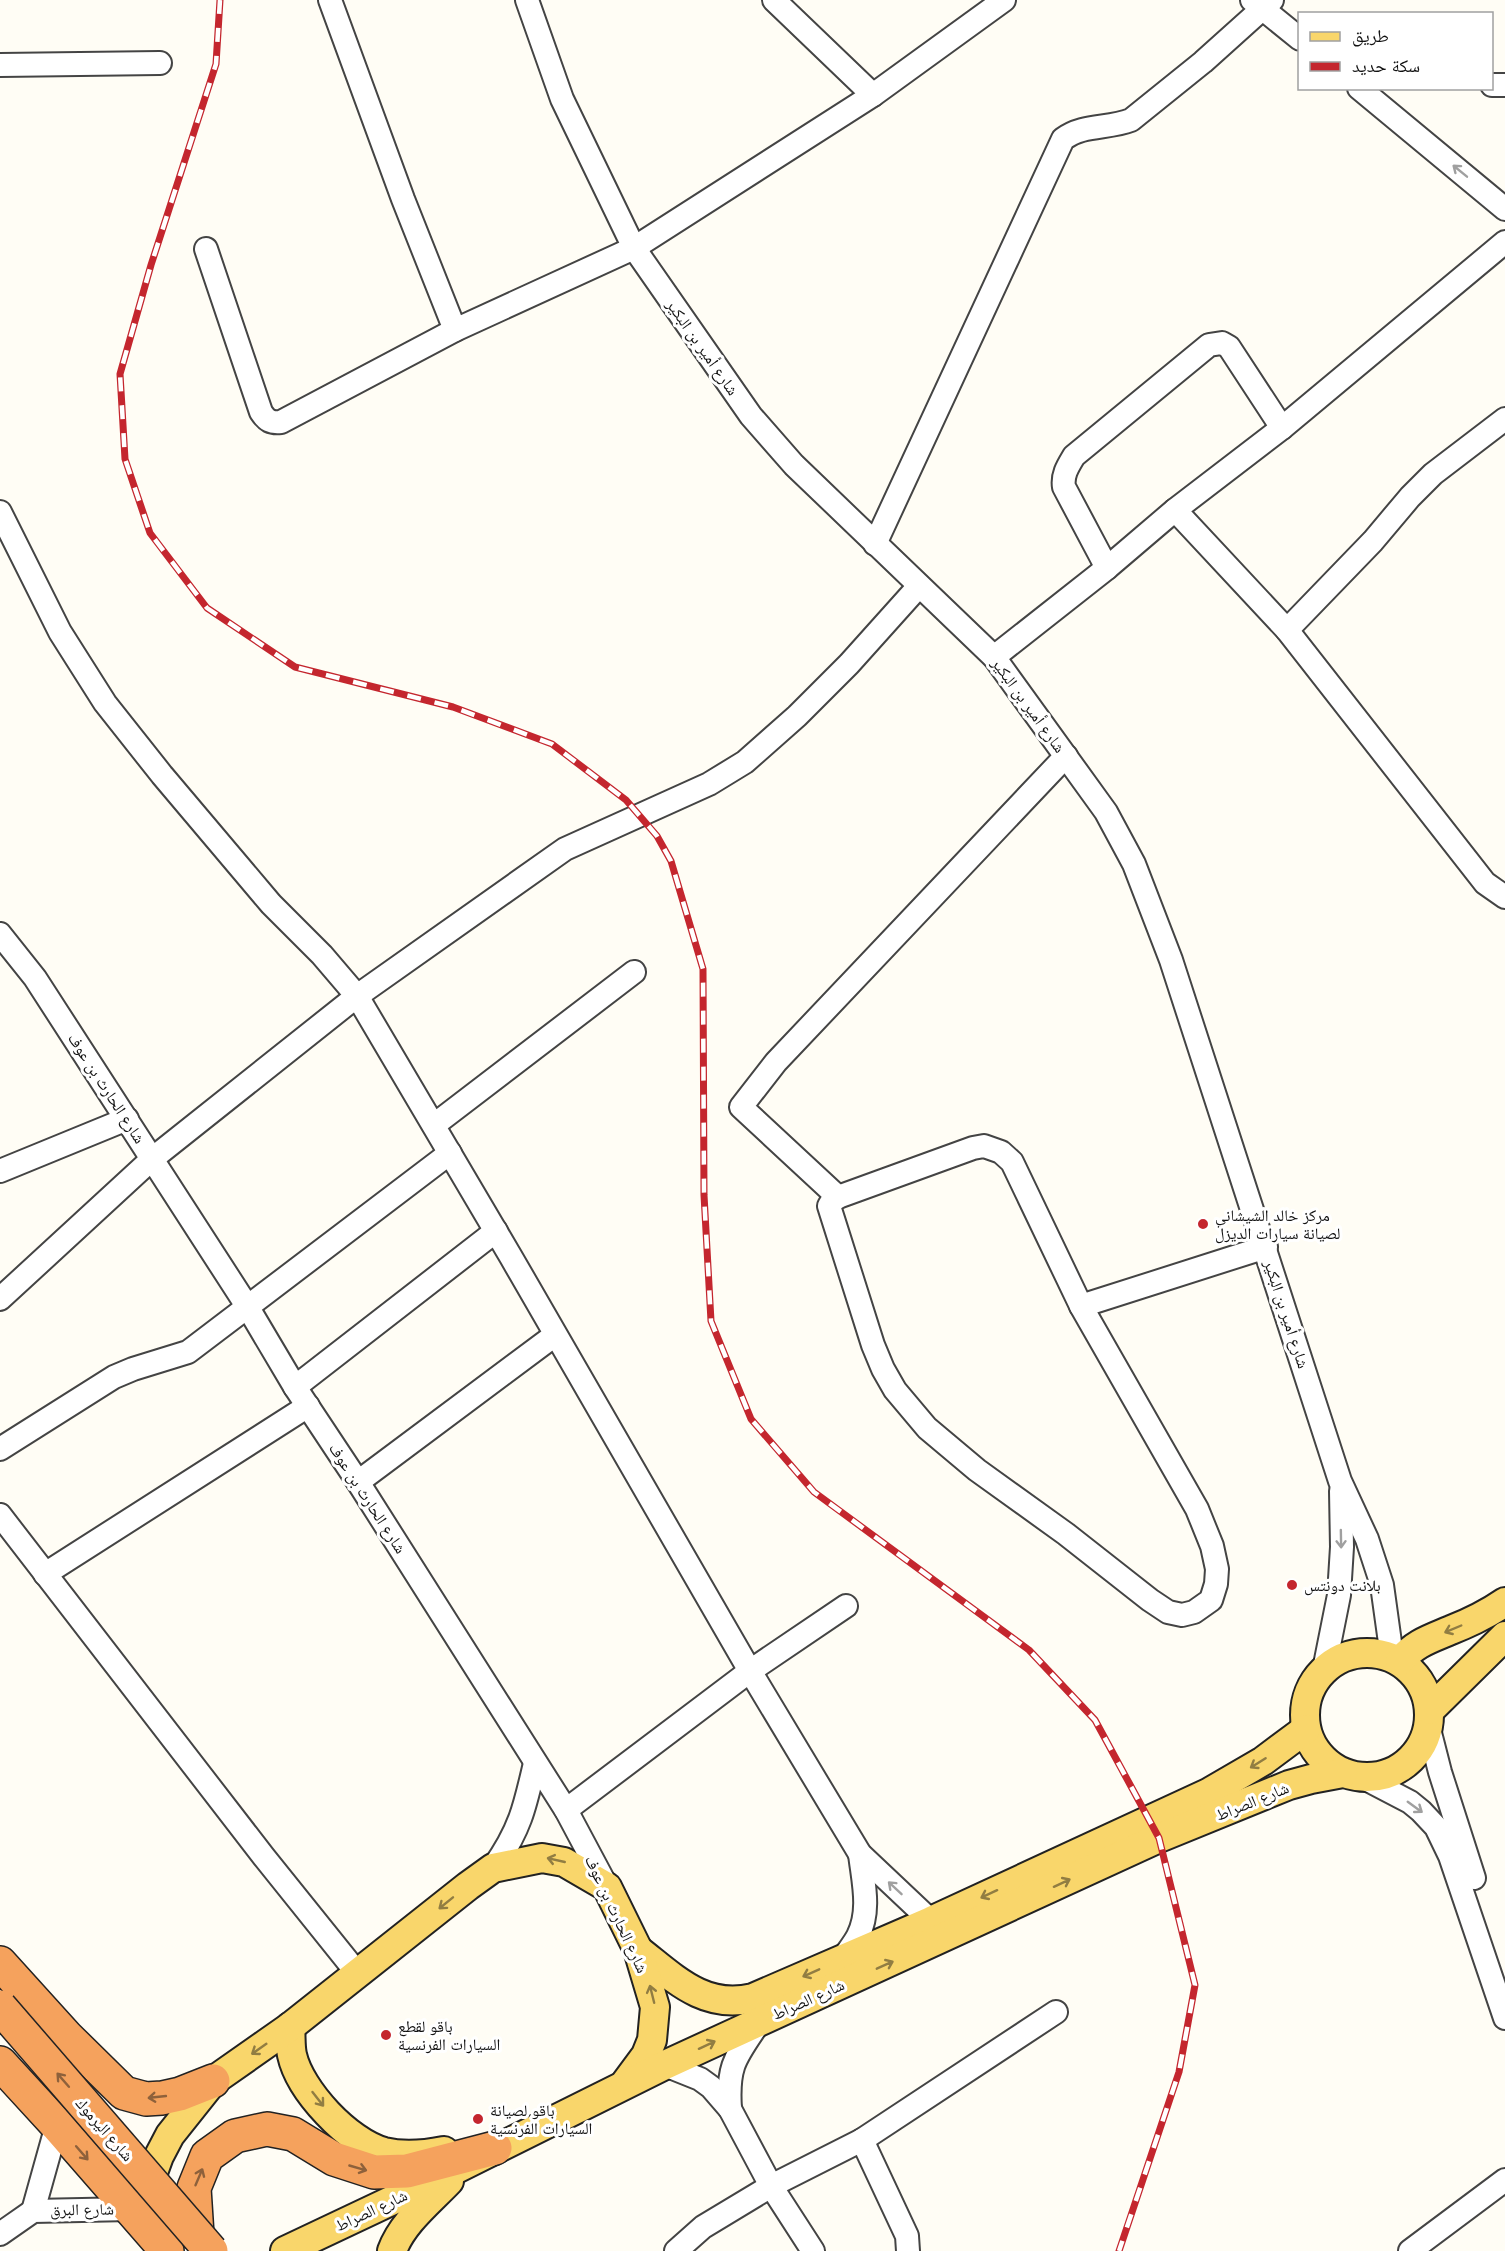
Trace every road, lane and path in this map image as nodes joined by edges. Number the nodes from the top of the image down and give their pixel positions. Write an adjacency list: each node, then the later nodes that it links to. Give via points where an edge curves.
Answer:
1 (330, 0): 15 (street)
2 (527, 0): 13 (street, شارع أمير بن البكير, via 562,99)
3 (774, 0): 10 (street)
4 (1004, 0): 10 (street)
5 (1262, 3): 6 (street); 20 (street, via 1203,62 1131,120 1081,129 1063,139)
6 (1298, 38)
7 (160, 63): 8 (street)
8 (0, 65)
9 (1369, 90): 11 (street, one-way to 9)
10 (873, 95): 13 (street)
11 (1505, 208)
12 (1505, 242): 17 (street)
13 (634, 248): 15 (street); 20 (street, شارع أمير بن البكير, via 751,416 794,465)
14 (206, 249): 15 (street, via 261,412 273,423)
15 (455, 330)
16 (1505, 419): 25 (street, via 1433,474)
17 (1282, 428): 18 (street); 23 (street, via 1228,347 1209,345 1068,465 1064,487)
18 (1175, 510): 23 (street); 25 (street)
19 (0, 512): 22 (street)
20 (875, 544): 24 (street, شارع أمير بن البكير)
21 (0, 546): 22 (street)
22 (27, 567): 31 (street, via 60,632 105,703 271,904)
23 (1107, 568): 26 (street)
24 (919, 586): 26 (street, شارع أمير بن البكير); 31 (street, via 849,664 744,762 709,784 565,849)
25 (1287, 630): 28 (street, via 1485,883)
26 (994, 657): 27 (street, شارع أمير بن البكير)
27 (1066, 756): 37 (street, via 776,1062 741,1107); 39 (street, شارع أمير بن البكير, via 1106,812 1134,864 1171,960)
28 (1505, 897)
29 (0, 934): 32 (street, شارع الحارث بن عوف, via 34,978)
30 (634, 972): 33 (street)
31 (357, 996): 33 (street); 35 (street)
32 (127, 1119): 35 (street, شارع الحارث بن عوف); 36 (street)
33 (434, 1125): 34 (street)
34 (450, 1153): 38 (street); 41 (street)
35 (152, 1159): 40 (street); 41 (street, شارع الحارث بن عوف)
36 (0, 1172)
37 (838, 1197): 42 (street, via 973,1148 993,1148 1012,1162); 42 (street, via 829,1206 830,1213 873,1345 895,1390 920,1420 976,1470 1150,1600 1168,1612 1194,1612 1211,1600 1216,1584 1212,1546 1197,1509)
38 (496, 1231): 43 (street); 44 (street)
39 (1266, 1248): 42 (street); 47 (street, شارع أمير بن البكير)
40 (0, 1299)
41 (247, 1306): 44 (street, شارع الحارث بن عوف); 46 (street, via 188,1352 114,1377)
42 (1081, 1306)
43 (555, 1335): 48 (street); 56 (street)
44 (295, 1387): 45 (street, شارع الحارث بن عوف)
45 (308, 1406): 48 (street, شارع الحارث بن عوف); 50 (street)
46 (0, 1449)
47 (1340, 1480): 54 (street, شارع أمير بن البكير, via 1367,1539 1382,1585); 55 (street, شارع أمير بن البكير, one-way to 55, via 1339,1595)
48 (358, 1482): 59 (street, شارع الحارث بن عوف)
49 (0, 1515): 50 (street)
50 (45, 1574): 70 (street)
51 (1505, 1602): 54 (main road, one-way to 54, via 1422,1641)
52 (846, 1606): 56 (street)
53 (1505, 1636): 57 (main road)
54 (1396, 1659): 55 (main road, via 1361,1652 1341,1658); 57 (main road, via 1415,1674 1425,1690)
55 (1324, 1670): 58 (main road, via 1311,1687 1305,1708)
56 (750, 1671): 61 (street); 62 (street)
57 (1429, 1719): 60 (main road, via 1420,1749 1405,1765 1386,1776); 69 (street, via 1461,1838)
58 (1306, 1730): 60 (main road, via 1313,1748 1326,1763); 65 (main road, شارع الصراط, one-way to 65, via 1208,1793)
59 (535, 1763): 61 (street, شارع الحارث بن عوف); 63 (street, via 518,1828)
60 (1353, 1776): 73 (street, one-way to 73, via 1410,1802 1436,1827 1450,1856); 74 (main road, شارع الصراط, one-way to 60, via 1159,1838 1289,1785)
61 (566, 1810): 64 (street, شارع الحارث بن عوف)
62 (860, 1854): 65 (street, one-way to 62); 67 (street, via 866,1902 863,1922)
63 (494, 1868): 64 (main road, one-way to 63, via 564,1862 551,1859 531,1859); 70 (main road, one-way to 70)
64 (607, 1887): 66 (main road, شارع الحارث بن عوف)
65 (931, 1921): 67 (main road, شارع الصراط)
66 (638, 1950): 67 (main road, شارع الصراط, one-way to 66, via 736,2002 703,1996 684,1986); 79 (main road, شارع الحارث بن عوف, one-way to 66, via 646,2055 655,2024 655,2007)
67 (842, 1960)
68 (0, 1963): 78 (highway, one-way to 68, via 162,2098 146,2099 124,2093)
69 (1505, 1971)
70 (358, 1974): 75 (main road)
71 (0, 2007): 90 (highway, شارع اليرموك, one-way to 71, bridge)
72 (1056, 2012): 82 (street)
73 (1505, 2018)
74 (760, 2022): 77 (main road, شارع الصراط, one-way to 74); 80 (street, via 730,2072)
75 (290, 2027): 78 (main road, one-way to 78); 83 (main road, one-way to 83, via 292,2054 304,2082 328,2113 362,2143 382,2151 412,2155)
76 (0, 2063): 81 (highway, شارع اليرموك)
77 (665, 2065): 79 (main road, شارع الصراط); 80 (street, via 700,2079)
78 (213, 2081): 88 (main road, via 170,2135)
79 (624, 2086): 83 (main road, شارع الصراط)
80 (730, 2109): 86 (street)
81 (57, 2125): 87 (street, شارع البرق); 88 (highway, شارع اليرموك, one-way to 88)
82 (862, 2140): 86 (street); 96 (street, via 907,2236)
83 (507, 2143): 84 (main road, شارع الصراط); 90 (highway, one-way to 83, via 194,2188 207,2156 235,2136 267,2129 293,2134 334,2159 374,2172 407,2171)
84 (466, 2164): 92 (main road, شارع الصراط); 93 (main road, via 417,2214)
85 (1505, 2180): 97 (street)
86 (771, 2186): 94 (street, via 703,2227); 95 (street)
87 (33, 2211): 88 (street, شارع البرق); 89 (street, شارع البرق)
88 (134, 2212): 91 (highway, شارع اليرموك)
89 (0, 2234)
90 (204, 2243)
91 (166, 2251)
92 (285, 2251)
93 (392, 2251)
94 (676, 2251)
95 (813, 2251)
96 (908, 2251)
97 (1410, 2251)

